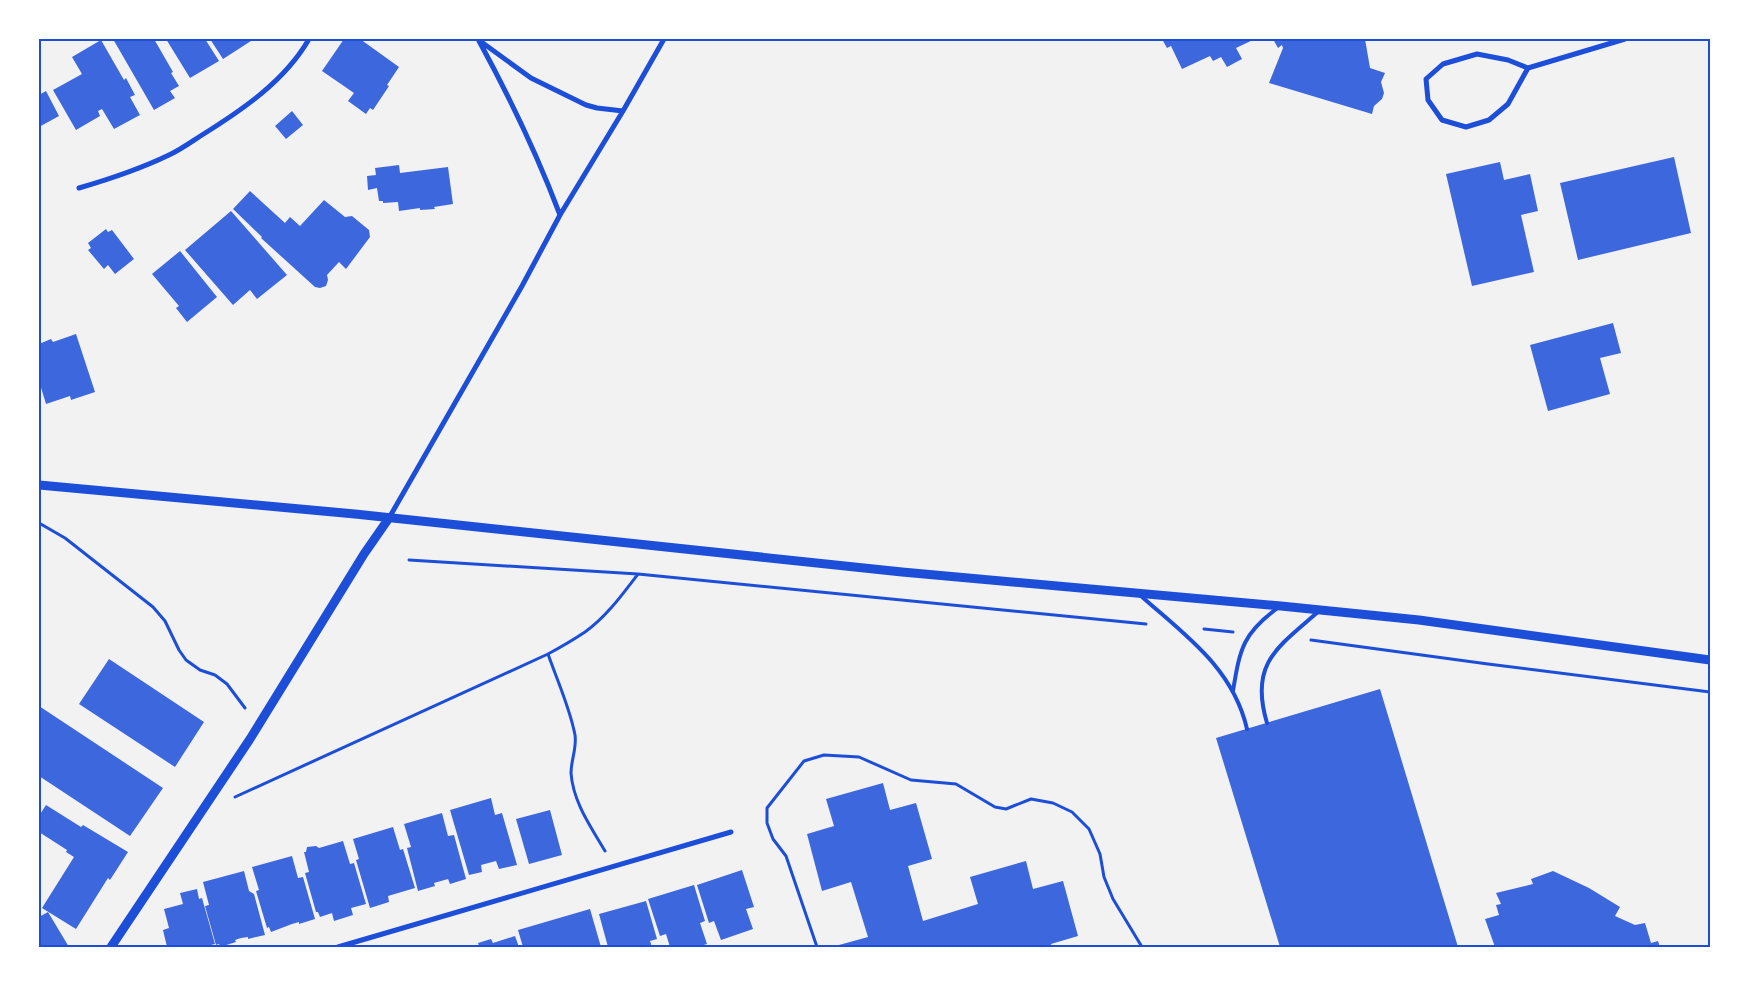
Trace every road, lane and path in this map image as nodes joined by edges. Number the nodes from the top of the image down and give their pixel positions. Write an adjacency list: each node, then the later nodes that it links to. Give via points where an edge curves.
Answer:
1 (309, 39): 7 (street, via 285,72 225,121 170,155)
2 (478, 39): 6 (street, via 531,78 586,105); 8 (street, via 522,124)
3 (664, 39): 6 (street)
4 (1626, 39): 5 (street)
5 (1528, 68): 5 (street, via 1478,54 1443,64 1426,79 1428,100 1442,120 1466,127 1488,120 1508,104)
6 (623, 111): 8 (street)
7 (79, 188)
8 (560, 215): 10 (street)
9 (39, 485): 10 (street)
10 (389, 518): 14 (street, via 902,572); 27 (street)
11 (39, 523): 24 (path, via 65,538 153,607 165,621 186,660 227,684)
12 (410, 560): 13 (path)
13 (638, 574): 17 (path); 20 (path, via 598,621)
14 (1137, 593): 15 (street); 17 (lane)
15 (1281, 606): 16 (street); 18 (lane, via 1261,620)
16 (1320, 610): 19 (lane); 21 (street, via 1419,620)
17 (1176, 627): 18 (path); 22 (lane, via 1223,673)
18 (1249, 634): 22 (lane, via 1238,661)
19 (1290, 637): 23 (path); 25 (lane, via 1272,654 1264,671 1261,688)
20 (548, 654): 27 (path); 29 (path, via 575,736 571,763 573,788 585,817)
21 (1710, 660)
22 (1233, 691): 26 (lane)
23 (1710, 692)
24 (245, 708)
25 (1267, 723)
26 (1247, 729)
27 (200, 813): 30 (street)
28 (731, 832): 31 (street)
29 (606, 852)
30 (111, 947)
31 (338, 947)
32 (817, 947): 33 (path, via 786,856 766,823 766,808 804,761 824,755 859,757 911,780 956,784 1000,808 1006,809 1031,799 1053,803 1072,812 1089,829 1100,854 1112,899)
33 (1142, 947)

